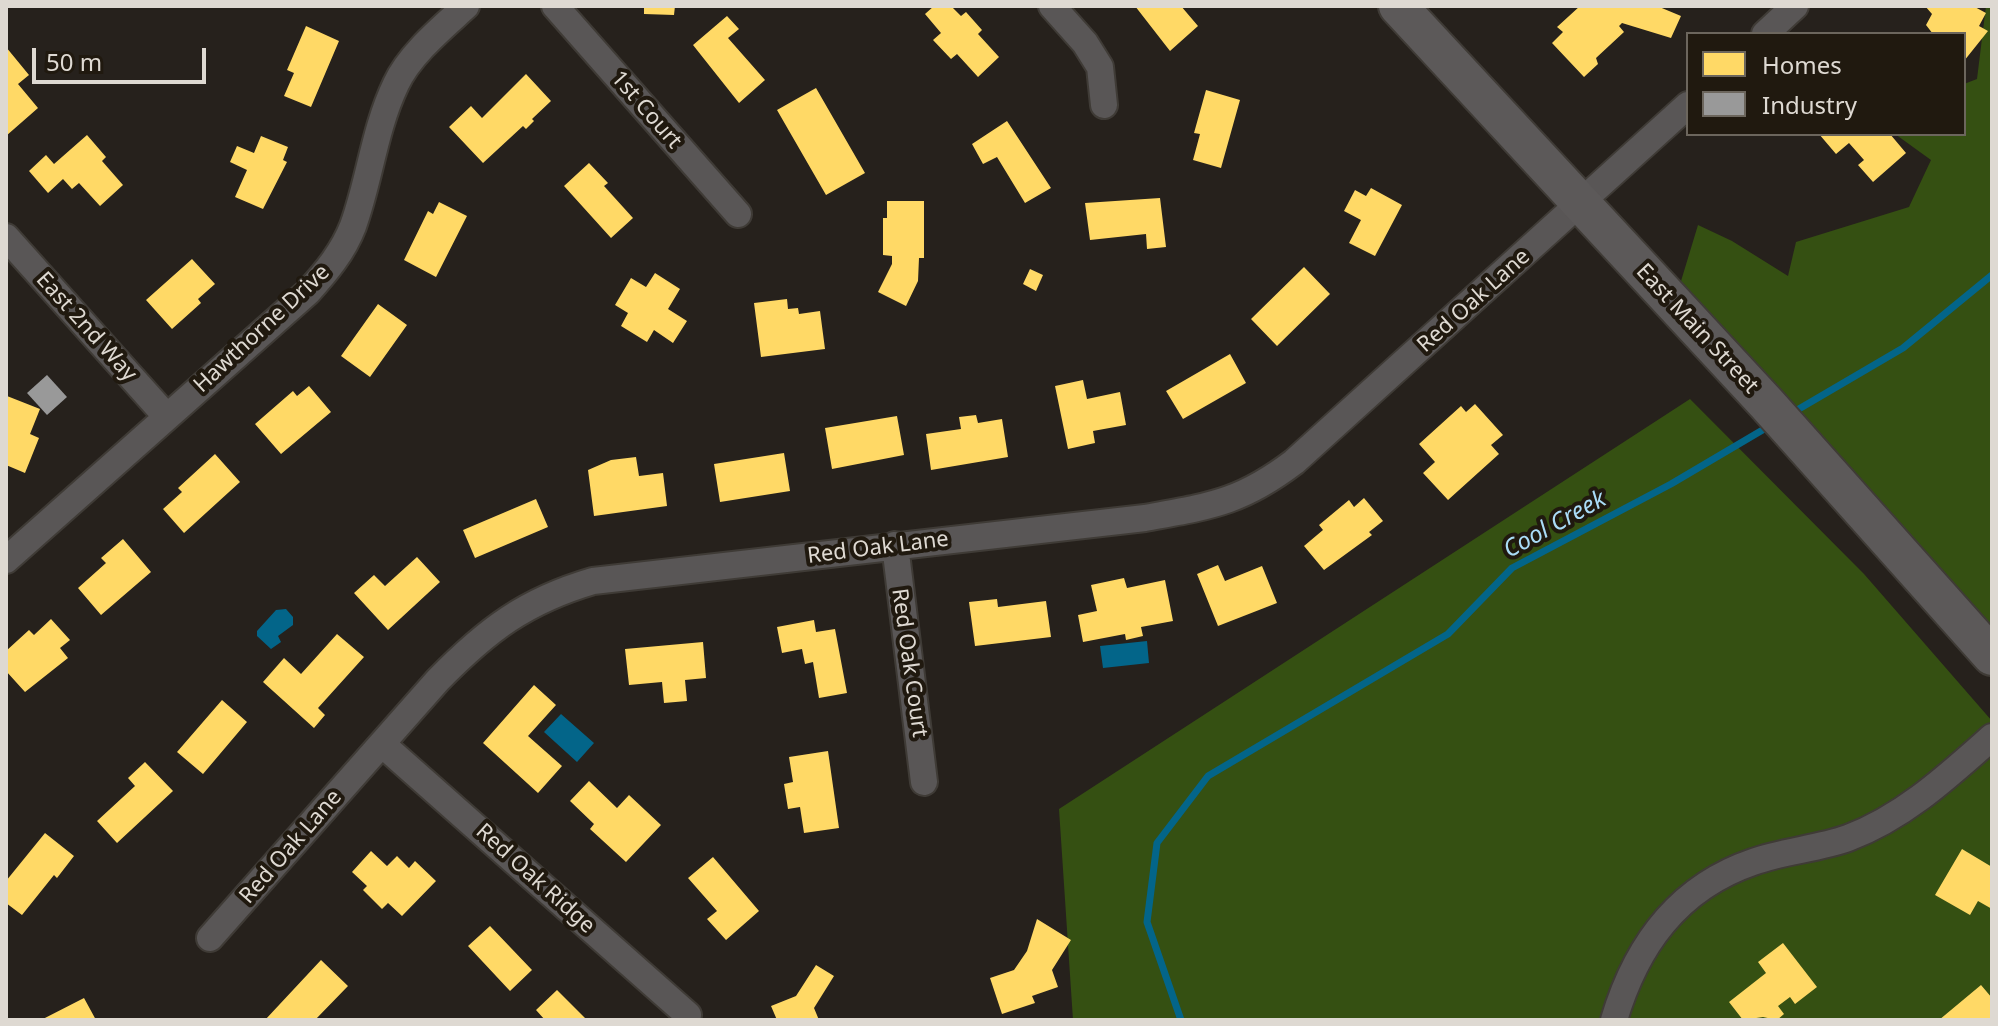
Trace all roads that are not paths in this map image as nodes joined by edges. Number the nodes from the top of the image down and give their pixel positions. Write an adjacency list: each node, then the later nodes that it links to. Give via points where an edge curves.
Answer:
1 (466, 6): 12 (street, Hawthorne Drive, via 398,80 376,132 353,226 334,263)
2 (555, 6): 10 (street, 1st Court)
3 (1052, 6): 7 (street, via 1100,67)
4 (1398, 6): 9 (main road, East Main Street)
5 (1795, 6): 6 (street)
6 (1767, 32)
7 (1104, 105)
8 (1686, 107): 9 (street, Red Oak Lane)
9 (1582, 204): 13 (street, Red Oak Lane, via 1294,462 1225,503 1145,518); 15 (main road, East Main Street)
10 (738, 214)
11 (6, 237): 12 (street, East 2nd Way)
12 (167, 417): 14 (street, Hawthorne Drive)
13 (895, 545): 17 (street, Red Oak Lane, via 593,581 555,592 513,613 476,642); 18 (street, Red Oak Court)
14 (6, 560)
15 (1992, 656)
16 (1992, 737): 21 (street, via 1921,799 1892,816 1848,838 1752,862 1704,887 1662,920 1639,955)
17 (382, 744): 19 (street, Red Oak Lane); 20 (street, Red Oak Ridge)
18 (924, 782)
19 (210, 938)
20 (688, 1015)
21 (1614, 1020)

